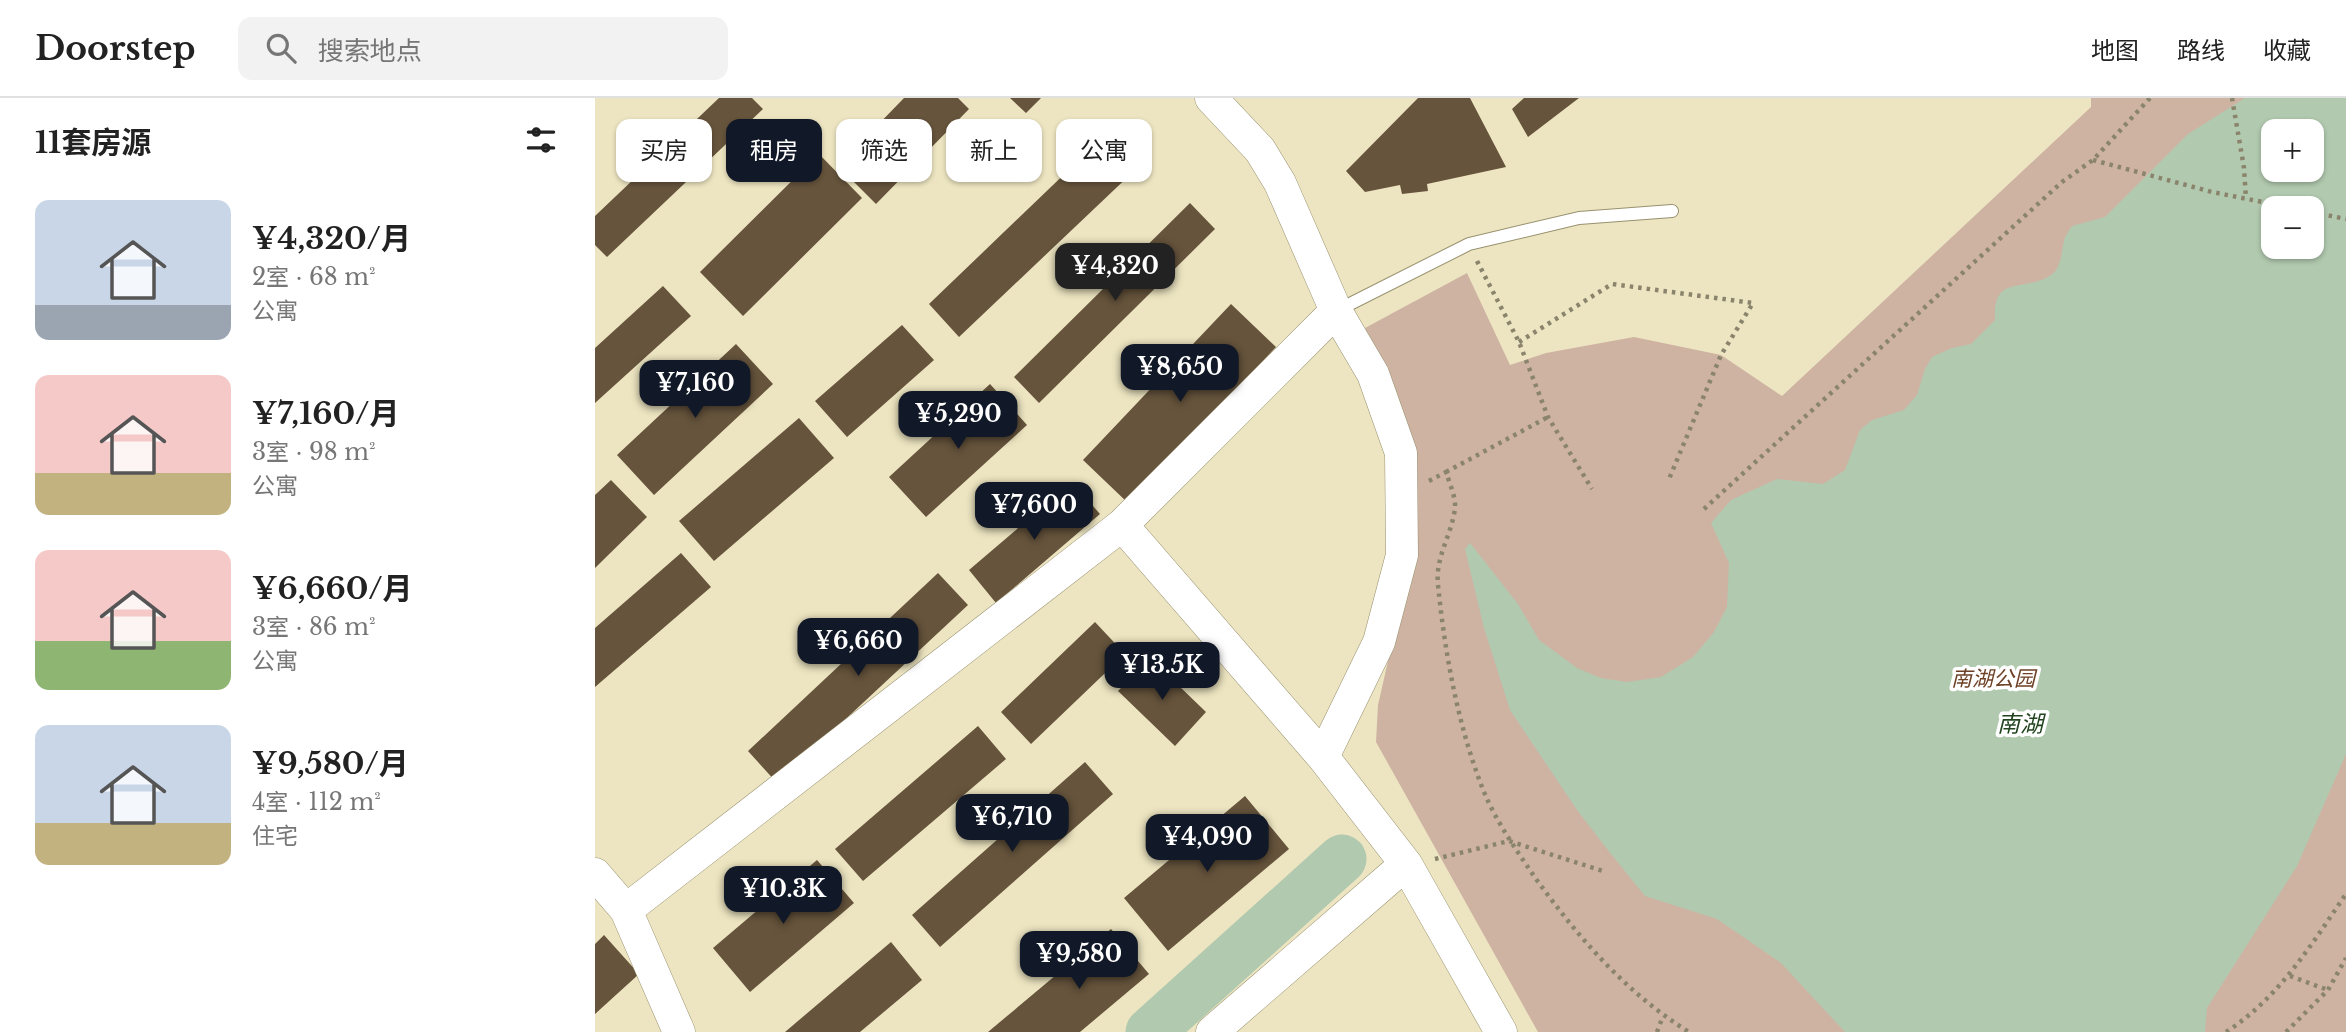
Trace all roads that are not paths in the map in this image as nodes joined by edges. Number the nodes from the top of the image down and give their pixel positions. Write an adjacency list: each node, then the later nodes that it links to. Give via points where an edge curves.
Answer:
1 (1211, 98): 3 (street, via 1260,150 1280,183)
2 (1672, 211): 3 (lane, via 1579,218 1469,244)
3 (1336, 311): 4 (street); 5 (street, via 1373,374 1401,453 1402,555 1379,642)
4 (1122, 526): 5 (street); 8 (street)
5 (1323, 757): 6 (street)
6 (1407, 865): 10 (street); 11 (street)
7 (595, 874): 8 (street)
8 (626, 910): 9 (street)
9 (679, 1032)
10 (1212, 1032)
11 (1501, 1032)

